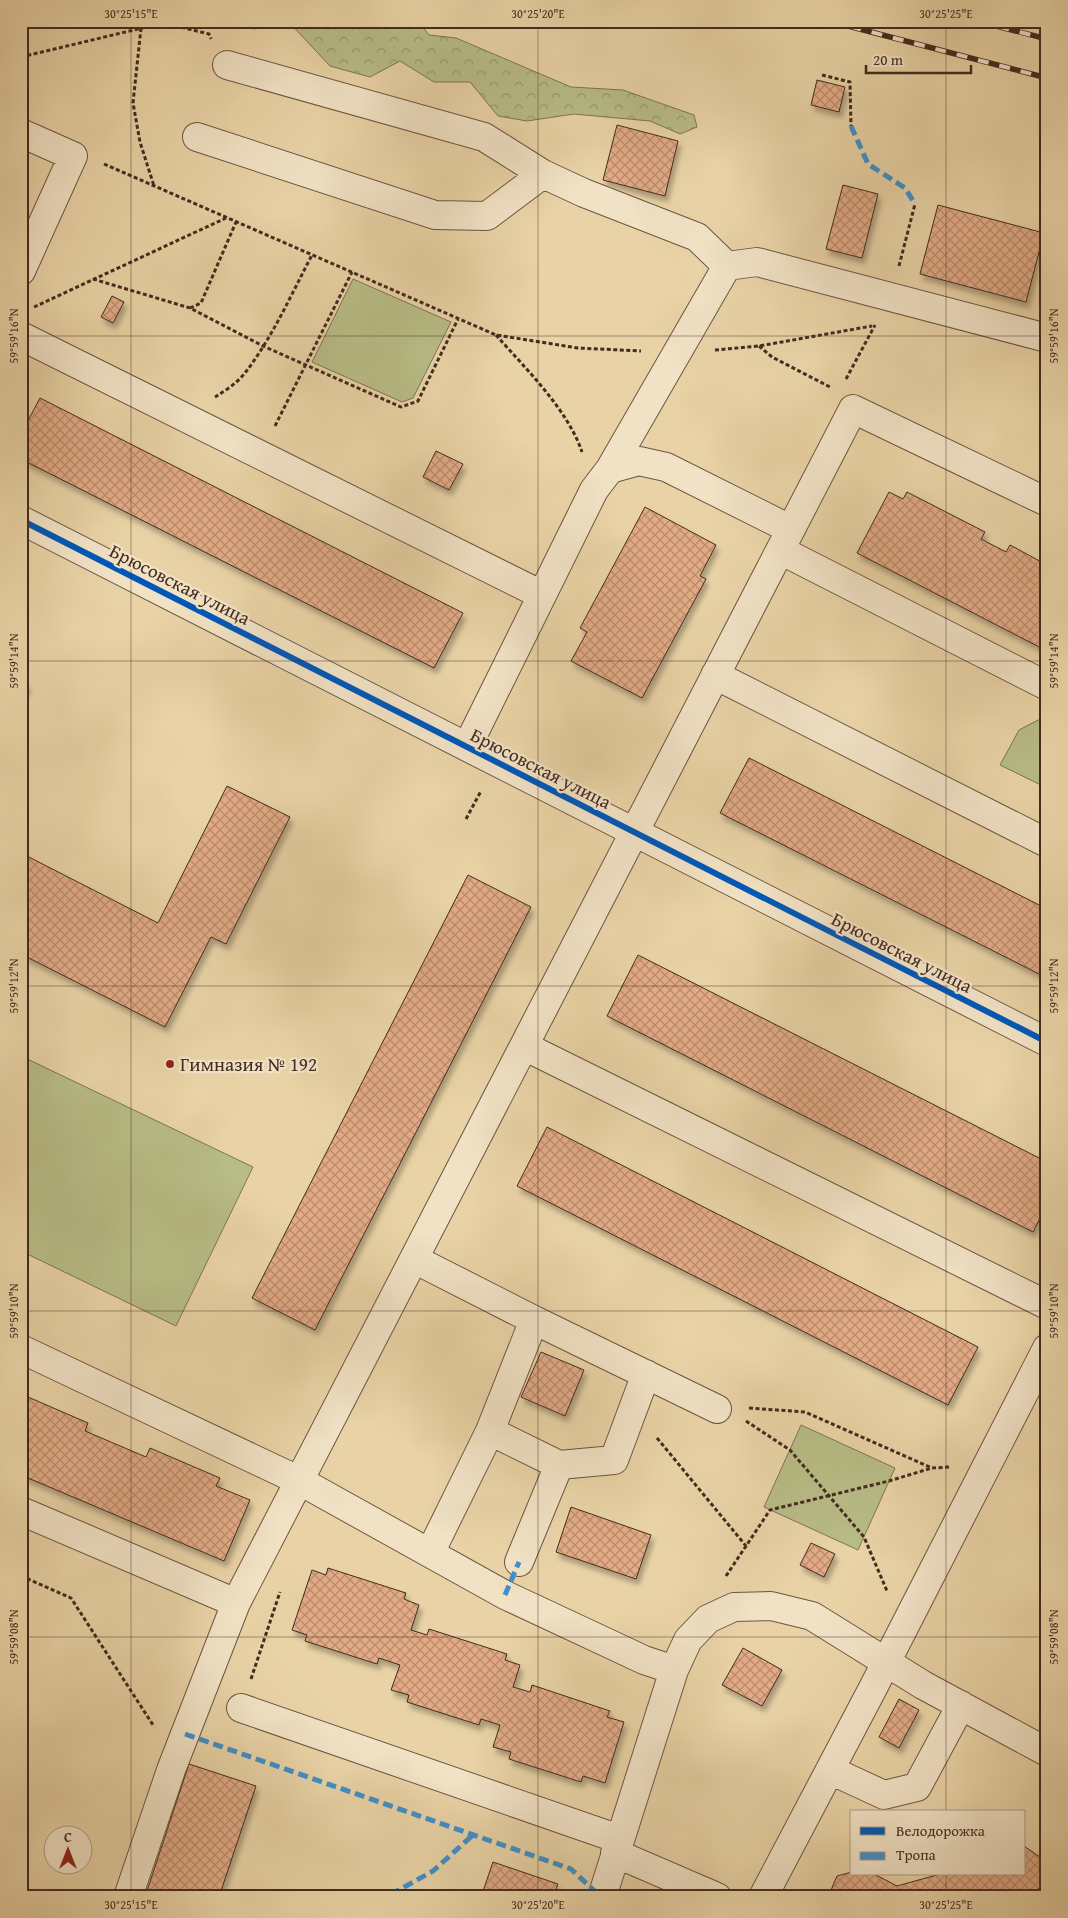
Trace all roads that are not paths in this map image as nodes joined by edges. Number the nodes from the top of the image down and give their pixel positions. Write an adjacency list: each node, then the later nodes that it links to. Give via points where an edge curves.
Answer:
1 (227, 65): 4 (street, via 484,137)
2 (21, 133): 6 (street, via 73,156)
3 (197, 136): 4 (street, via 435,215 488,216)
4 (543, 174): 5 (street, via 697,237)
5 (727, 266): 8 (street, via 757,262); 9 (street)
6 (21, 271)
7 (21, 336): 13 (street)
8 (1047, 338)
9 (602, 480): 12 (street, via 639,461 666,467); 13 (street)
10 (1047, 502): 12 (street, via 853,409)
11 (21, 520): 16 (street, Брюсовская улица)
12 (785, 540): 14 (street); 15 (street)
13 (542, 595): 16 (street)
14 (715, 675): 17 (street); 18 (street)
15 (1047, 686)
16 (467, 747): 17 (street, Брюсовская улица)
17 (634, 832): 19 (street, Брюсовская улица); 20 (street)
18 (1047, 843)
19 (1047, 1042)
20 (524, 1046): 21 (street); 22 (street)
21 (414, 1259): 23 (street); 30 (street)
22 (1047, 1305)
23 (534, 1320): 26 (street); 28 (street)
24 (1047, 1348): 35 (street)
25 (21, 1349): 30 (street)
26 (646, 1374): 27 (street); 29 (street, via 614,1460)
27 (721, 1408)
28 (490, 1431): 29 (street); 32 (street)
29 (559, 1465): 33 (street)
30 (300, 1480): 32 (street); 34 (street)
31 (21, 1511): 34 (street)
32 (430, 1553): 36 (street, via 505,1595 644,1660)
33 (519, 1562)
34 (236, 1603): 42 (street, via 175,1759)
35 (886, 1662): 36 (street, via 812,1616 771,1606 734,1607 708,1619 688,1640); 37 (street); 40 (street)
36 (674, 1670): 41 (street)
37 (961, 1705): 39 (street); 40 (street, via 917,1787 884,1796)
38 (241, 1708): 41 (street)
39 (1047, 1752)
40 (830, 1770): 45 (street)
41 (617, 1846): 43 (street); 44 (street)
42 (128, 1897)
43 (602, 1897)
44 (717, 1897)
45 (763, 1897)

